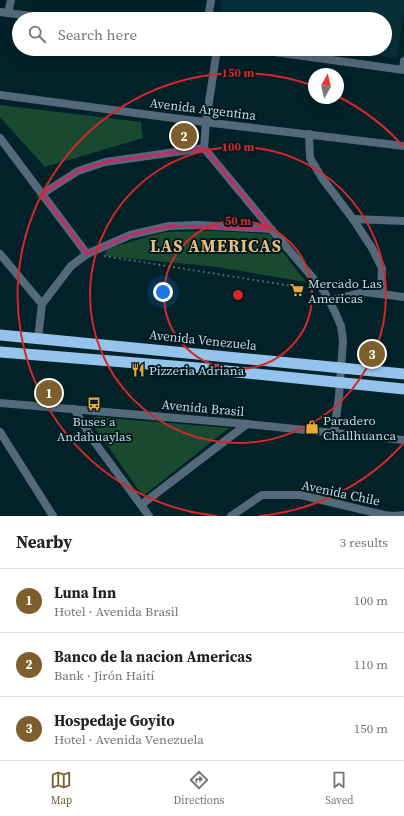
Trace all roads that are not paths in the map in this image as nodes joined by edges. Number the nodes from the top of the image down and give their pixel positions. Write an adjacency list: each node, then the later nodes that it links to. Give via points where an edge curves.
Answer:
1 (11, 0): 4 (street)
2 (211, 0): 3 (street)
3 (209, 12)
4 (4, 13)
5 (216, 56): 9 (street)
6 (312, 56): 7 (street)
7 (404, 67)
8 (0, 95): 9 (street, Avenida Argentina)
9 (206, 122): 10 (street, Avenida Argentina); 13 (street)
10 (309, 134): 12 (street, Avenida Argentina); 15 (street, via 310,158)
11 (0, 138): 14 (street)
12 (404, 146)
13 (204, 148): 14 (street, via 105,162 78,171); 17 (street)
14 (42, 194): 19 (street)
15 (353, 218): 16 (street); 20 (street, via 382,268)
16 (404, 222)
17 (271, 229): 19 (street, via 169,226 130,235); 22 (street)
18 (0, 254): 23 (street)
19 (86, 254): 23 (street, via 71,266)
20 (382, 294): 21 (street); 22 (street, via 365,292)
21 (404, 297)
22 (329, 300): 27 (street, via 341,326)
23 (42, 304): 25 (street)
24 (0, 335): 25 (highway, Avenida Venezuela)
25 (38, 338): 27 (highway, Avenida Venezuela)
26 (0, 352): 29 (highway)
27 (341, 368): 28 (highway, Avenida Venezuela); 29 (street)
28 (404, 374)
29 (340, 382): 30 (highway); 35 (street)
30 (404, 389)
31 (0, 403): 32 (street, Avenida Brasil)
32 (74, 410): 33 (street, Avenida Brasil); 37 (street)
33 (247, 424): 35 (street, Avenida Brasil); 37 (street)
34 (0, 432): 39 (street)
35 (334, 433): 36 (street, Avenida Brasil)
36 (404, 440)
37 (141, 505): 40 (street)
38 (404, 515): 41 (street, Avenida Chile, via 384,515 301,495 262,495)
39 (53, 516)
40 (149, 516)
41 (231, 516)

